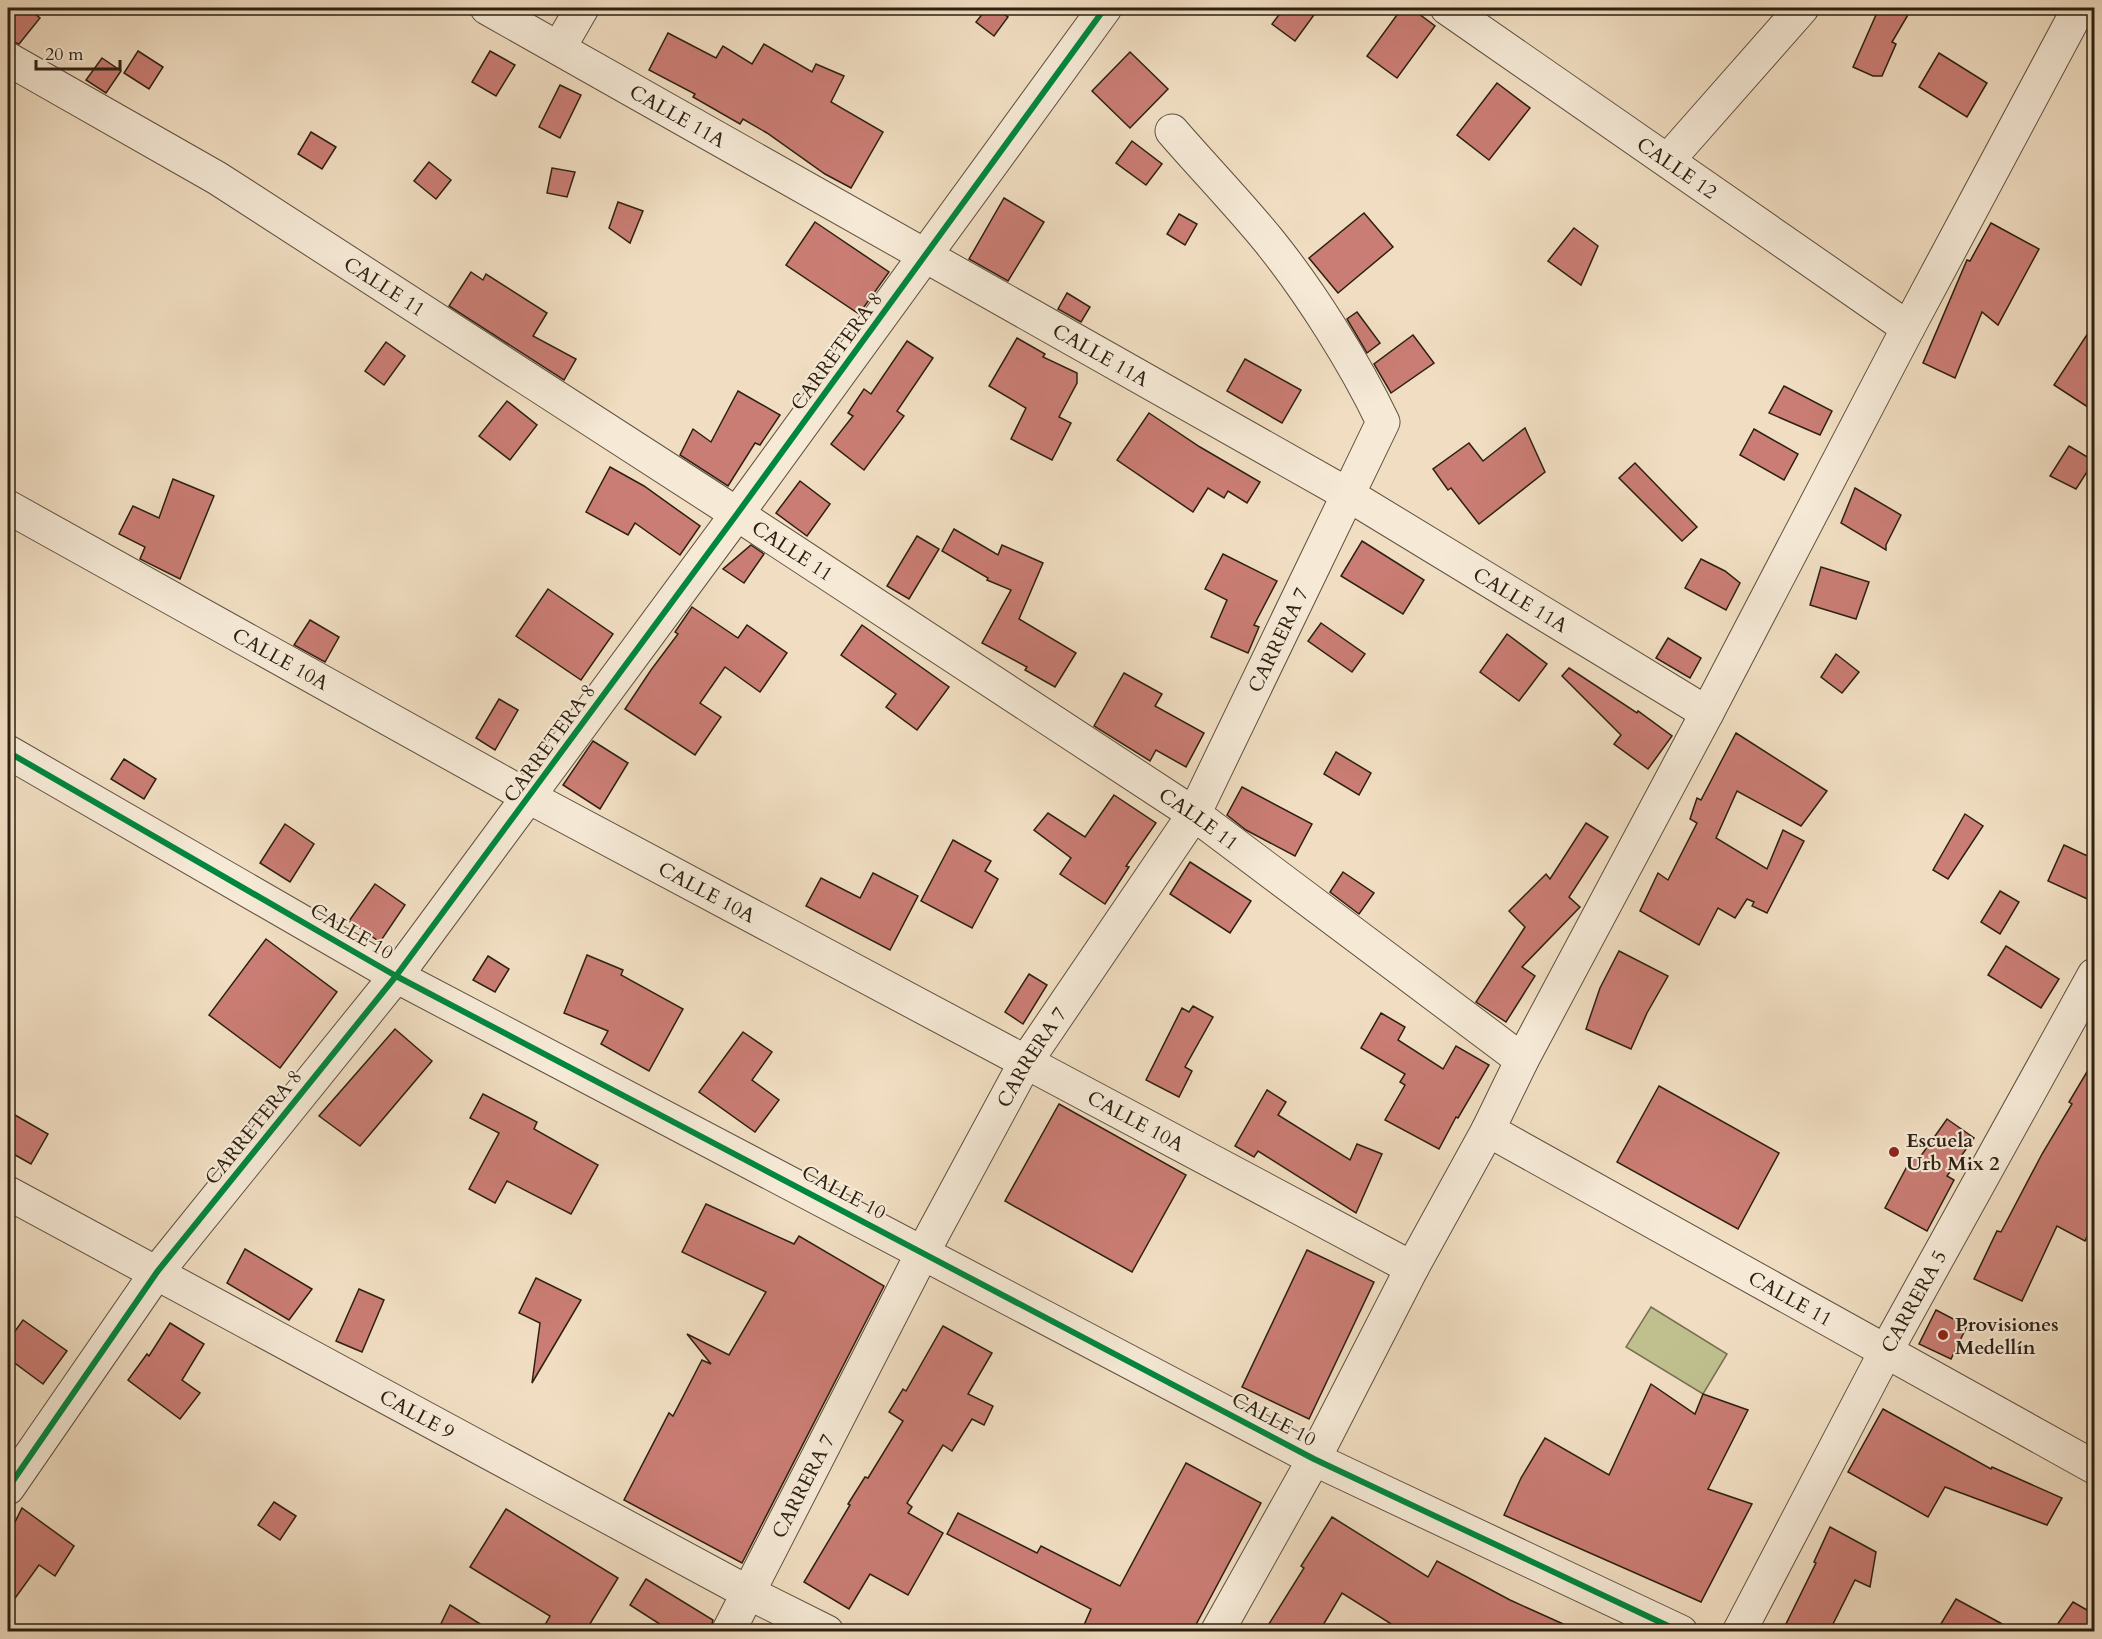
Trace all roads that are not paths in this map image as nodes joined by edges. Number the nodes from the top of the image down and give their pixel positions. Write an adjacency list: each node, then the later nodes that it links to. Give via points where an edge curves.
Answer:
1 (487, 8): 7 (street, CALLE 11A)
2 (582, 8): 7 (street)
3 (1105, 8): 11 (street, CARRETERA 8)
4 (1803, 8): 10 (street)
5 (2079, 8): 12 (street)
6 (1467, 13): 10 (street, CALLE 12)
7 (559, 48): 11 (street, CALLE 11A)
8 (8, 60): 15 (street, CALLE 11, via 217,178)
9 (1172, 131): 13 (street, CARRERA 7, via 1269,242 1316,307 1383,422)
10 (1668, 160): 12 (street, CALLE 12)
11 (926, 256): 13 (street, CALLE 11A); 15 (street, CARRETERA 8)
12 (1908, 328): 16 (street)
13 (1347, 494): 16 (street, CALLE 11A); 19 (street, CARRERA 7)
14 (8, 507): 18 (street, CALLE 10A)
15 (737, 514): 18 (street, CARRETERA 8); 19 (street, CALLE 11)
16 (1707, 713): 22 (street)
17 (8, 752): 21 (street, CALLE 10)
18 (529, 797): 21 (street, CARRETERA 8); 23 (street, CALLE 10A)
19 (1194, 814): 22 (street, CALLE 11); 23 (street, CARRERA 7)
20 (2094, 975): 29 (street, CARRERA 5)
21 (396, 976): 26 (street, CALLE 10); 28 (street, CARRETERA 8)
22 (1522, 1060): 24 (street)
23 (1025, 1063): 26 (street, CARRERA 7); 27 (street, CALLE 10A)
24 (1488, 1130): 27 (street); 29 (street, CALLE 11)
25 (8, 1192): 28 (street, CALLE 9)
26 (922, 1252): 30 (street, CALLE 10); 33 (street, CARRERA 7)
27 (1412, 1268): 30 (street)
28 (158, 1272): 32 (street, CARRETERA 8); 33 (street, CALLE 9)
29 (1886, 1351): 31 (street, CALLE 11); 38 (street, CARRERA 5)
30 (1314, 1459): 36 (street); 37 (street, CALLE 10)
31 (2094, 1467)
32 (8, 1488)
33 (747, 1592): 34 (street, CARRERA 7); 35 (street, CALLE 9)
34 (728, 1632)
35 (827, 1632)
36 (1217, 1632)
37 (1681, 1632)
38 (1739, 1632)

